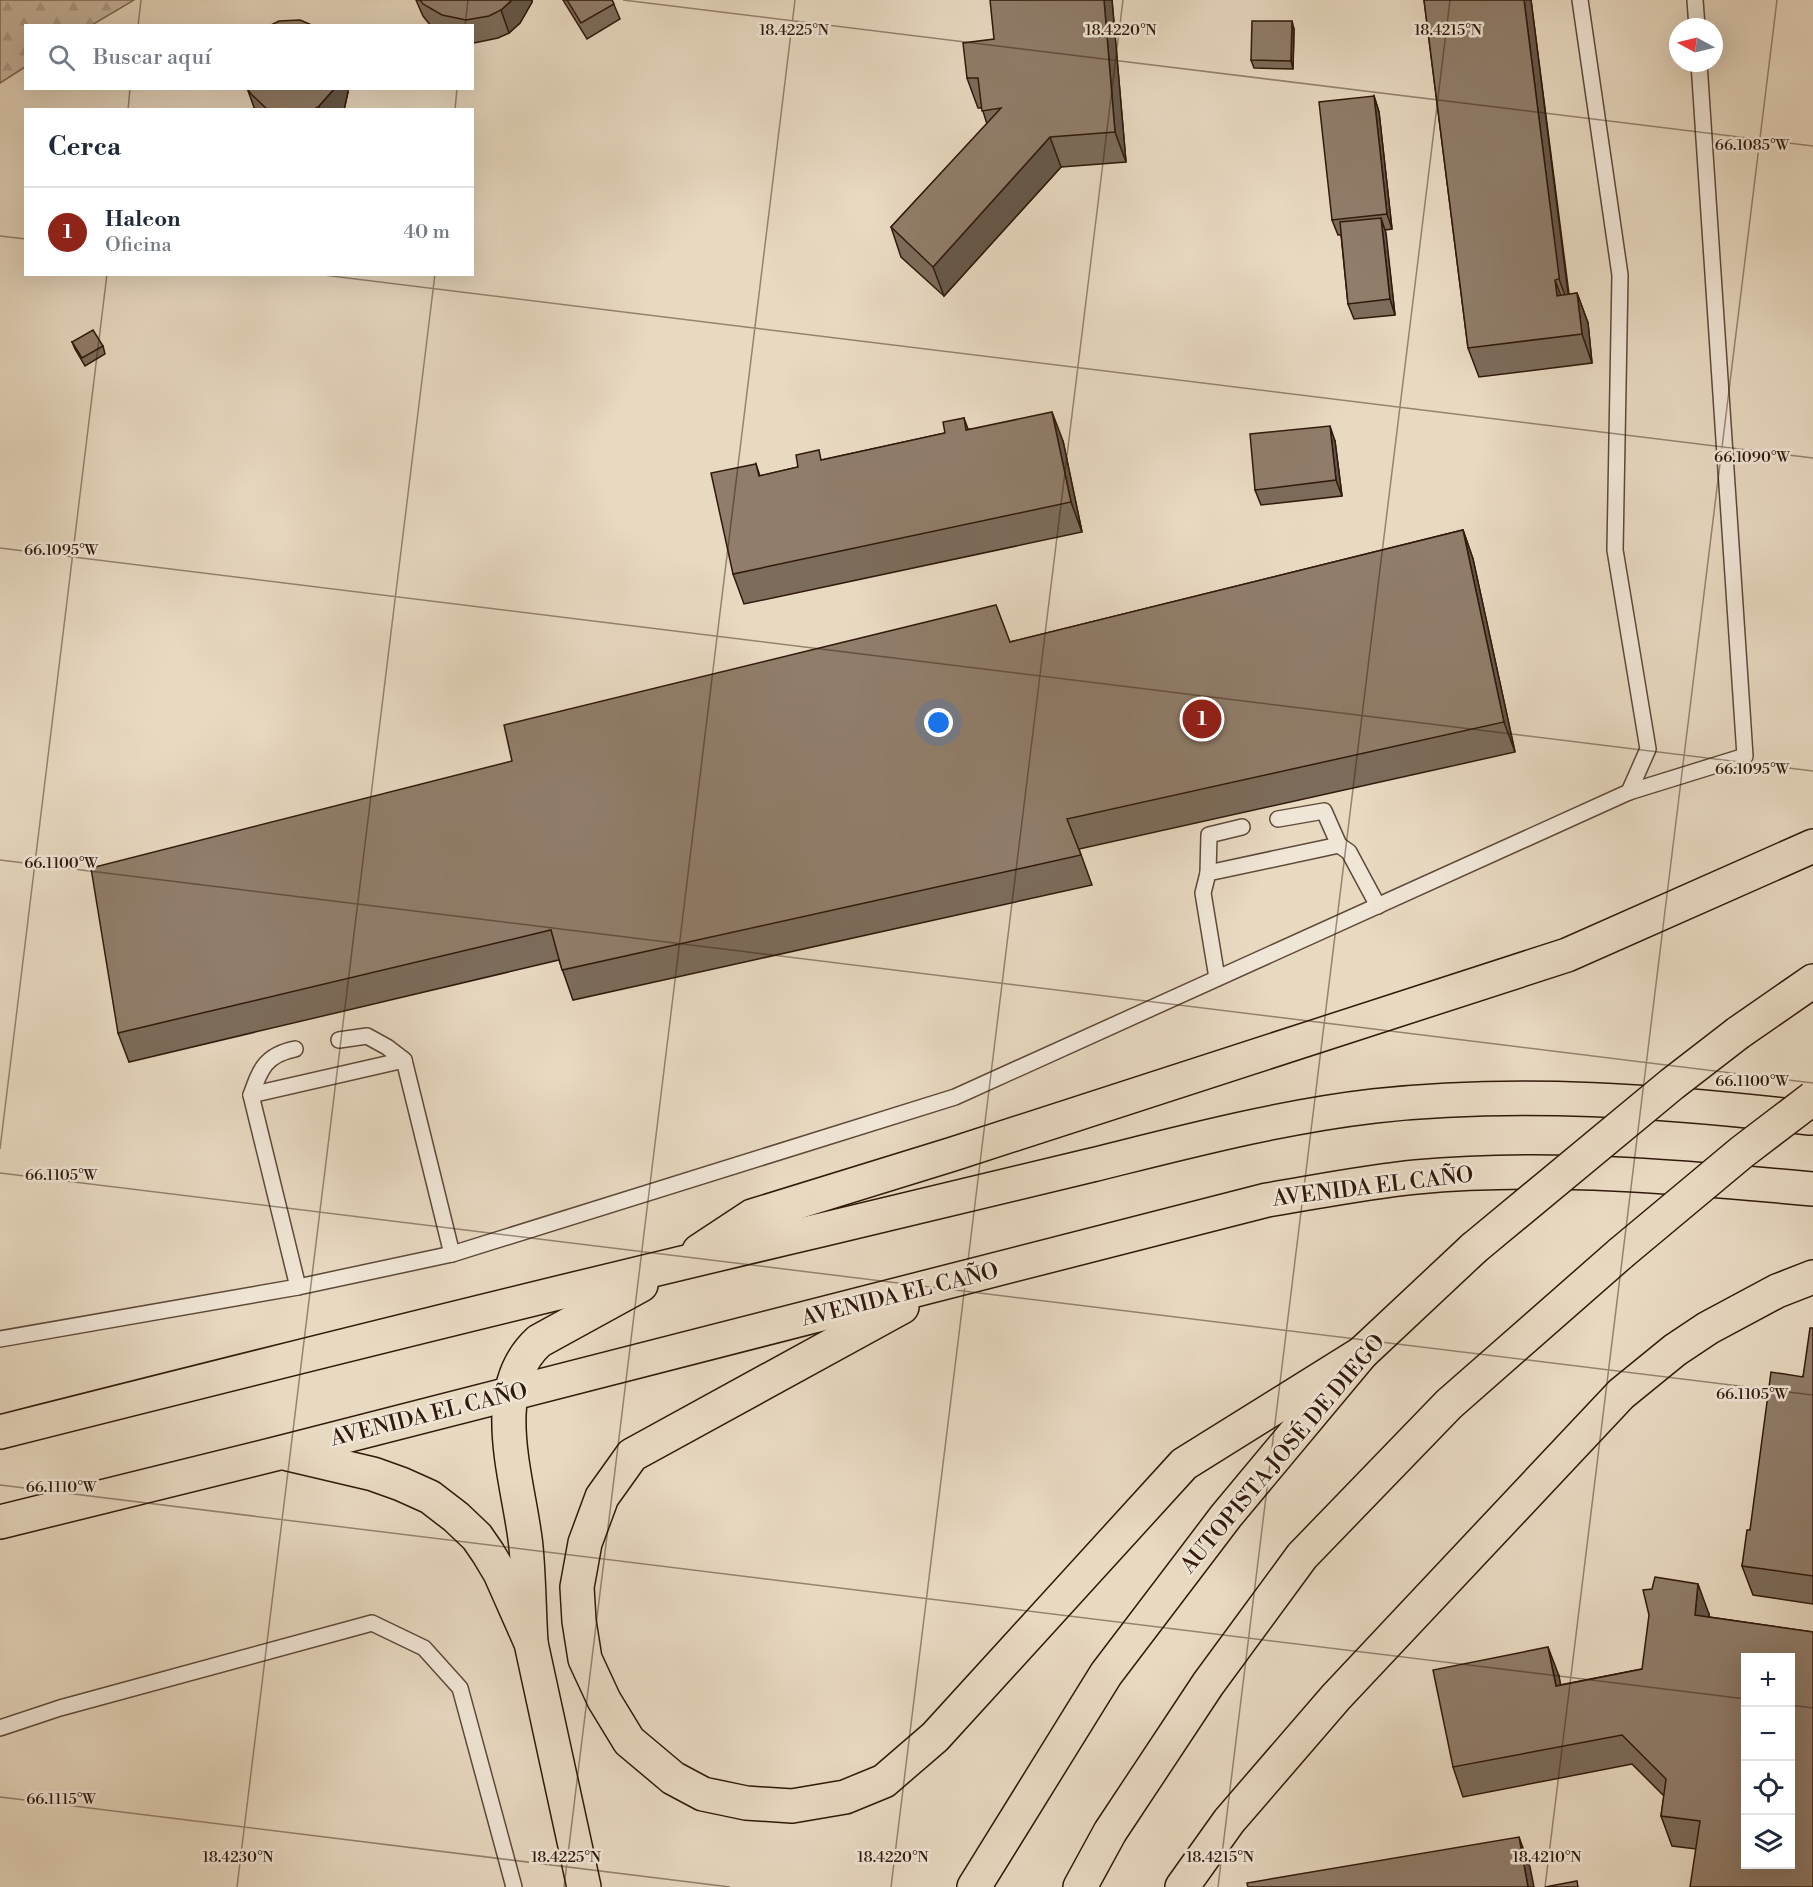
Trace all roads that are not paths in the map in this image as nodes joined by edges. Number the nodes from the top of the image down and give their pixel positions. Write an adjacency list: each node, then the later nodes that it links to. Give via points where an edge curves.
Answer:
1 (1580, 0): 5 (lane, via 1620,275 1615,550 1648,749)
2 (1695, 0): 3 (lane)
3 (1696, 18)
4 (1700, 72): 5 (lane, via 1745,756)
5 (1629, 792): 11 (lane)
6 (1278, 819): 8 (lane, via 1324,811)
7 (1242, 827): 10 (lane, via 1209,835)
8 (1340, 845): 10 (lane); 11 (lane, via 1349,852)
9 (1813, 846): 22 (highway, via 1567,955 752,1216)
10 (1209, 873): 12 (lane, via 1203,893)
11 (1378, 906): 12 (lane)
12 (1217, 978): 21 (lane, via 955,1097)
13 (1813, 981): 27 (highway, AUTOPISTA JOSÉ DE DIEGO, bridge, via 1672,1084 1474,1248)
14 (339, 1040): 16 (lane, via 367,1036)
15 (295, 1049): 17 (lane, via 279,1052 260,1070)
16 (404, 1060): 17 (lane); 21 (lane)
17 (251, 1095): 25 (lane)
18 (1813, 1098): 37 (highway, bridge, via 1620,1253 1449,1404 1302,1556 1208,1684 1110,1832)
19 (1813, 1118): 22 (highway, via 1554,1099 1467,1099 1377,1106 1232,1131)
20 (1813, 1189): 24 (highway, AVENIDA EL CAÑO, via 1723,1180 1554,1173 1415,1177 1267,1200)
21 (452, 1254): 25 (lane)
22 (682, 1263): 28 (highway, via 539,1341 521,1364); 29 (highway)
23 (1813, 1277): 38 (highway, via 1708,1328 1621,1394 1336,1696 1229,1821)
24 (943, 1284): 27 (highway, via 632,1455 602,1497 585,1543 577,1587 585,1659 629,1741 673,1778 703,1794 746,1803 792,1806 845,1797 884,1781 935,1737 1184,1464); 28 (highway, AVENIDA EL CAÑO)
25 (298, 1287): 26 (lane)
26 (0, 1339)
27 (1362, 1353): 36 (highway, AUTOPISTA JOSÉ DE DIEGO, via 1226,1516 1106,1674)
28 (512, 1394): 30 (highway, AVENIDA EL CAÑO); 32 (highway, via 509,1445 526,1546)
29 (0, 1432)
30 (283, 1452): 31 (highway, AVENIDA EL CAÑO); 32 (highway, via 401,1484 430,1497 456,1517 488,1552)
31 (0, 1522)
32 (531, 1643): 35 (highway)
33 (0, 1728): 34 (lane, via 372,1623 424,1648 460,1688)
34 (514, 1887)
35 (584, 1887)
36 (974, 1887)
37 (1080, 1887)
38 (1182, 1887)

